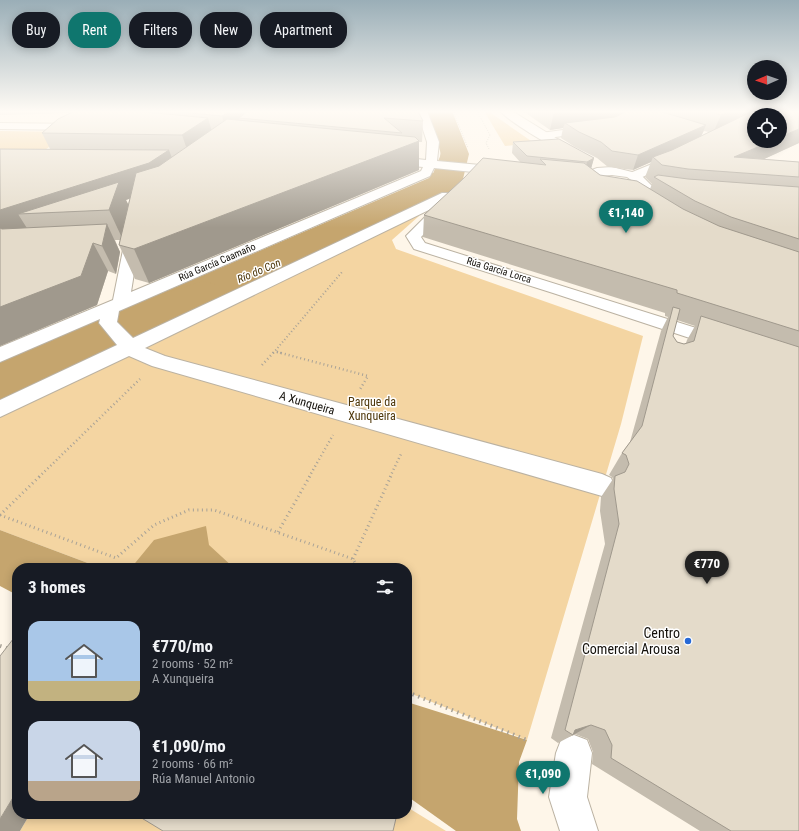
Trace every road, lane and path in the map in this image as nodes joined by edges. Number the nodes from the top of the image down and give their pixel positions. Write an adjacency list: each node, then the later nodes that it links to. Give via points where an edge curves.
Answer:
1 (434, 150): 7 (street)
2 (568, 150): 4 (street)
3 (687, 153): 11 (street)
4 (582, 157)
5 (377, 159): 7 (street)
6 (592, 162): 9 (street)
7 (432, 164): 8 (street); 17 (street, Rúa García Caamaño, via 426,173)
8 (475, 169): 10 (street); 12 (street, Rúa García Lorca)
9 (604, 171): 11 (street); 14 (street, via 582,179 590,187 604,193)
10 (517, 172)
11 (634, 176): 14 (street, via 647,186)
12 (460, 190): 18 (street); 19 (street, Rúa García Lorca, via 413,236 419,246 559,289 677,336)
13 (661, 192): 14 (street)
14 (639, 193): 15 (street)
15 (649, 208)
16 (137, 217): 17 (street, via 123,246)
17 (116, 305): 18 (street, A Xunqueira, via 108,323); 20 (street, Rúa García Caamaño)
18 (131, 347): 21 (street, A Xunqueira); 22 (street)
19 (735, 347)
20 (0, 355)
21 (159, 361): 23 (street, A Xunqueira); 25 (path)
22 (0, 409)
23 (412, 432): 24 (street, A Xunqueira); 26 (path)
24 (602, 485)
25 (0, 515): 26 (path, via 116,558 154,526 190,510 214,510)
26 (353, 559): 27 (path)
27 (355, 563)
28 (0, 646): 29 (path)
29 (11, 650)
30 (412, 694): 31 (path)
31 (527, 740)
32 (574, 753): 33 (street, via 568,797)
33 (580, 831)

